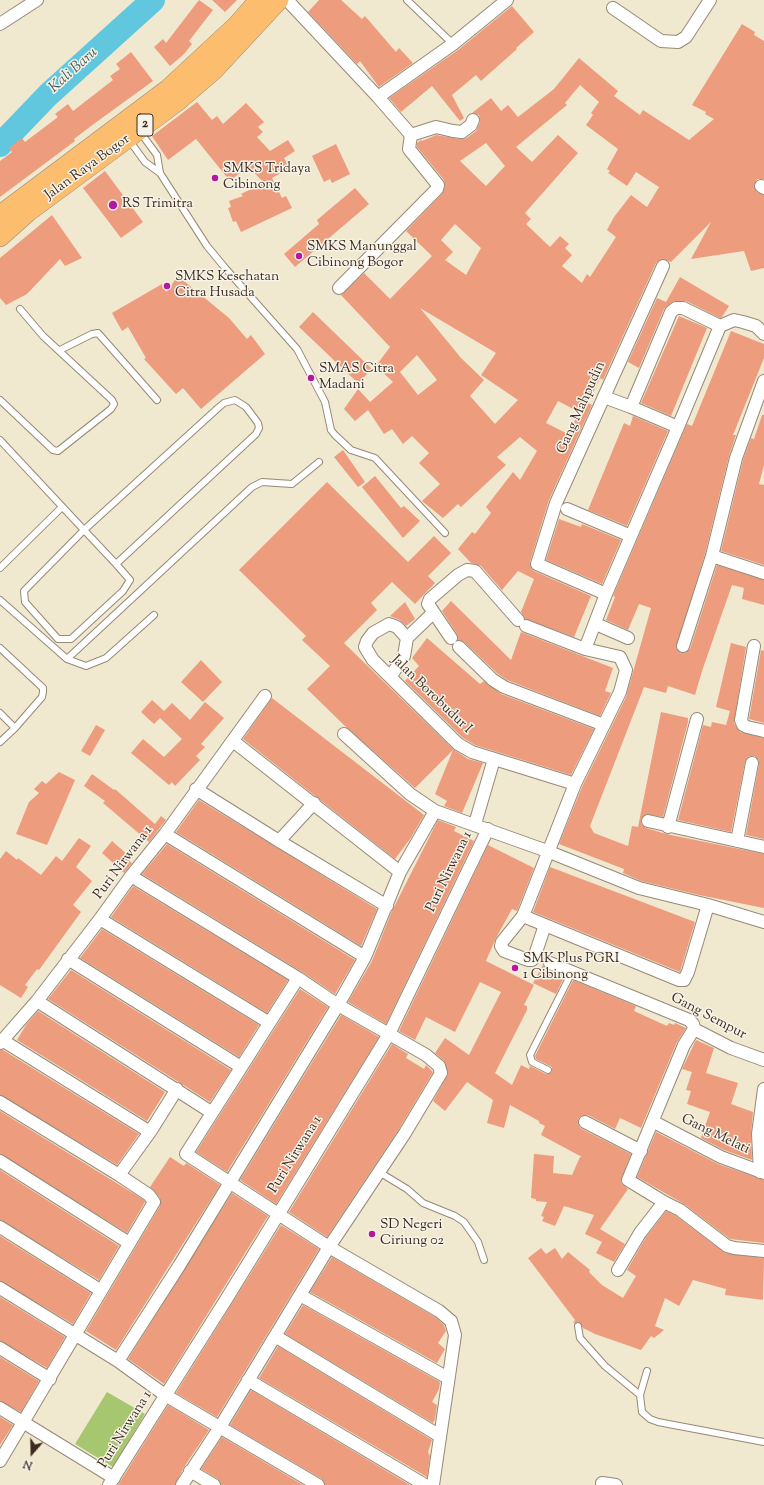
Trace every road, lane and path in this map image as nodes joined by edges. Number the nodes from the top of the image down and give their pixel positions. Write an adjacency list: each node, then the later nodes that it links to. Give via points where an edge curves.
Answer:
1 (37, 0): 9 (street)
2 (259, 0): 13 (highway, Jalan Raya Bogor / 2, via 237,25)
3 (279, 0): 13 (highway, Jalan Raya Bogor / 2, via 214,70 178,101)
4 (287, 0): 11 (street)
5 (407, 0): 10 (lane)
6 (506, 0): 10 (street)
7 (710, 0): 8 (street, via 686,37 678,42 661,41)
8 (613, 8)
9 (0, 24)
10 (453, 44): 11 (street)
11 (378, 97): 14 (street)
12 (473, 120): 14 (street, via 462,132 436,127)
13 (129, 128): 15 (lane, via 145,162); 15 (lane, via 157,155); 16 (highway, Jalan Raya Bogor / 2, via 12,204); 17 (highway, Jalan Raya Bogor / 2)
14 (412, 135): 19 (street, via 409,149 438,186 437,189)
15 (160, 173): 35 (lane, via 207,246 297,349 325,402 331,430 335,436 351,450 375,458)
16 (0, 215)
17 (0, 237)
18 (663, 266): 25 (street, Gang Mahpudin)
19 (339, 288)
20 (20, 309): 23 (lane, via 43,336)
21 (720, 326): 22 (street, via 734,320); 28 (street, via 689,310 676,308 671,312); 29 (street)
22 (763, 327)
23 (60, 350): 26 (lane, via 112,400 114,404 111,410 58,451 53,450); 27 (lane, via 98,333)
24 (764, 381): 37 (street, via 736,458)
25 (604, 396): 28 (street); 41 (street, Gang Mahpudin, via 556,503 536,564)
26 (0, 400)
27 (157, 400)
28 (631, 407): 29 (street)
29 (678, 427): 36 (street)
30 (0, 440): 32 (lane)
31 (319, 462): 52 (lane, via 292,484 262,482 252,487)
32 (62, 507): 34 (lane); 39 (lane)
33 (567, 509): 36 (street)
34 (84, 530): 38 (lane); 38 (lane, via 24,591 25,602 58,639 70,639 123,591 130,580); 38 (lane, via 224,403 235,400 246,407 258,423 256,434)
35 (445, 532)
36 (631, 536): 41 (street)
37 (712, 556): 40 (street); 48 (street)
38 (116, 564)
39 (0, 568)
40 (764, 573)
41 (606, 594): 45 (street)
42 (0, 600): 52 (lane)
43 (433, 613): 46 (street, Jalan Borobudur I); 51 (street, via 428,604 430,598 458,575 467,570 475,571 522,623); 57 (street, via 455,642 493,680 504,687)
44 (154, 615): 52 (lane, via 101,661 86,666)
45 (596, 624): 47 (street); 51 (street)
46 (407, 638): 53 (street, via 404,656); 53 (street, Jalan Borobudur I, via 397,627 389,624 378,629 367,641 365,646 369,655)
47 (628, 638)
48 (683, 646)
49 (754, 646): 59 (street, via 741,720 747,727)
50 (0, 648): 58 (lane, via 43,688 42,697)
51 (585, 649): 57 (street, via 620,657 626,670 620,692)
52 (67, 659)
53 (391, 676): 63 (street, Jalan Borobudur I, via 458,744)
54 (265, 696): 61 (street, Puri Nirwana 1)
55 (0, 713): 58 (lane)
56 (696, 719): 71 (street)
57 (604, 725): 65 (street)
58 (15, 728): 62 (lane)
59 (764, 731)
60 (344, 734): 68 (street, Puri Nirwana 1, via 410,794)
61 (233, 741): 66 (street, Puri Nirwana 1); 67 (street)
62 (0, 742)
63 (494, 759): 65 (street, Jalan Borobudur I); 70 (street)
64 (752, 763): 75 (street)
65 (575, 784): 77 (street)
66 (196, 789): 73 (street, Puri Nirwana 1); 74 (street)
67 (314, 803): 74 (street); 78 (street)
68 (436, 811): 70 (street, Puri Nirwana 1); 78 (street)
69 (648, 821): 71 (street)
70 (475, 824): 72 (street, Puri Nirwana 1)
71 (668, 827): 75 (street)
72 (488, 829): 77 (street, Puri Nirwana 1); 95 (street, Puri Nirwana 1)
73 (165, 834): 79 (street, Puri Nirwana 1); 86 (street)
74 (279, 841): 81 (street)
75 (737, 841): 76 (street)
76 (764, 847)
77 (547, 851): 80 (street, Puri Nirwana 1, via 639,888); 82 (street)
78 (400, 872): 81 (street)
79 (131, 876): 83 (street, Puri Nirwana 1); 90 (street)
80 (708, 905): 84 (street, Puri Nirwana 1); 85 (street, via 684,980)
81 (387, 906): 86 (street)
82 (523, 916): 85 (street); 85 (street, via 502,942 504,951 532,960)
83 (100, 919): 87 (street, Puri Nirwana 1); 93 (street)
84 (764, 922)
85 (545, 925)
86 (365, 957): 92 (street)
87 (68, 960): 91 (street, Puri Nirwana 1); 98 (street)
88 (550, 963): 89 (street, Gang Sempur)
89 (572, 972): 94 (street, Gang Sempur, via 689,1020); 99 (lane, via 530,1055 532,1062)
90 (298, 978): 92 (street); 93 (street)
91 (37, 1000): 96 (street, Puri Nirwana 1); 101 (street)
92 (338, 1005): 95 (street); 112 (street)
93 (268, 1022): 98 (street)
94 (694, 1029): 97 (street, Gang Sempur, via 731,1048); 105 (street, via 684,1045)
95 (389, 1034): 109 (street, via 426,1055 439,1066 441,1073 438,1082); 114 (street, Puri Nirwana 1)
96 (1, 1041): 106 (street)
97 (764, 1060)
98 (241, 1066): 103 (street)
99 (548, 1070)
100 (764, 1089): 110 (street, via 758,1134)
101 (176, 1090): 103 (street); 106 (street)
102 (0, 1102): 111 (street)
103 (211, 1112): 112 (street, via 186,1154)
104 (585, 1122): 107 (street)
105 (654, 1122): 107 (street); 110 (street, Gang Melati, via 721,1157)
106 (150, 1132): 111 (street)
107 (641, 1151): 113 (street, via 628,1180)
108 (0, 1161): 116 (street)
109 (379, 1172): 117 (street); 119 (lane, via 407,1189 423,1203 464,1222 478,1242)
110 (762, 1173)
111 (119, 1175): 116 (street, via 149,1195 154,1202)
112 (229, 1182): 114 (street); 128 (street)
113 (664, 1202): 118 (street, via 680,1210 728,1246); 120 (street, via 640,1233)
114 (279, 1212): 117 (street); 133 (street, Puri Nirwana 1)
115 (0, 1228): 122 (street)
116 (130, 1243): 122 (street)
117 (329, 1247): 123 (street); 130 (street, via 439,1311 450,1321 455,1335)
118 (764, 1251)
119 (484, 1260)
120 (618, 1270)
121 (0, 1288): 125 (street)
122 (100, 1290): 125 (street)
123 (300, 1295): 126 (street); 130 (street)
124 (578, 1326): 134 (lane, via 580,1338 605,1366)
125 (75, 1334): 128 (street); 131 (street)
126 (275, 1336): 132 (street); 138 (street)
127 (0, 1348): 131 (street)
128 (118, 1361): 133 (street)
129 (647, 1371): 134 (lane)
130 (448, 1378): 138 (street)
131 (50, 1379): 136 (street)
132 (248, 1380): 137 (street); 147 (street)
133 (166, 1395): 137 (street); 142 (street, Puri Nirwana 1)
134 (640, 1395): 139 (lane, via 642,1412 650,1419)
135 (0, 1408): 136 (street)
136 (23, 1422): 140 (street); 142 (street)
137 (220, 1426): 141 (street); 146 (street)
138 (440, 1436): 148 (street)
139 (764, 1442)
140 (0, 1461)
141 (190, 1471): 144 (street); 145 (street)
142 (112, 1481)
143 (602, 1483): 149 (street)
144 (182, 1485)
145 (214, 1485)
146 (318, 1485)
147 (425, 1485)
148 (433, 1485)
149 (616, 1485)

